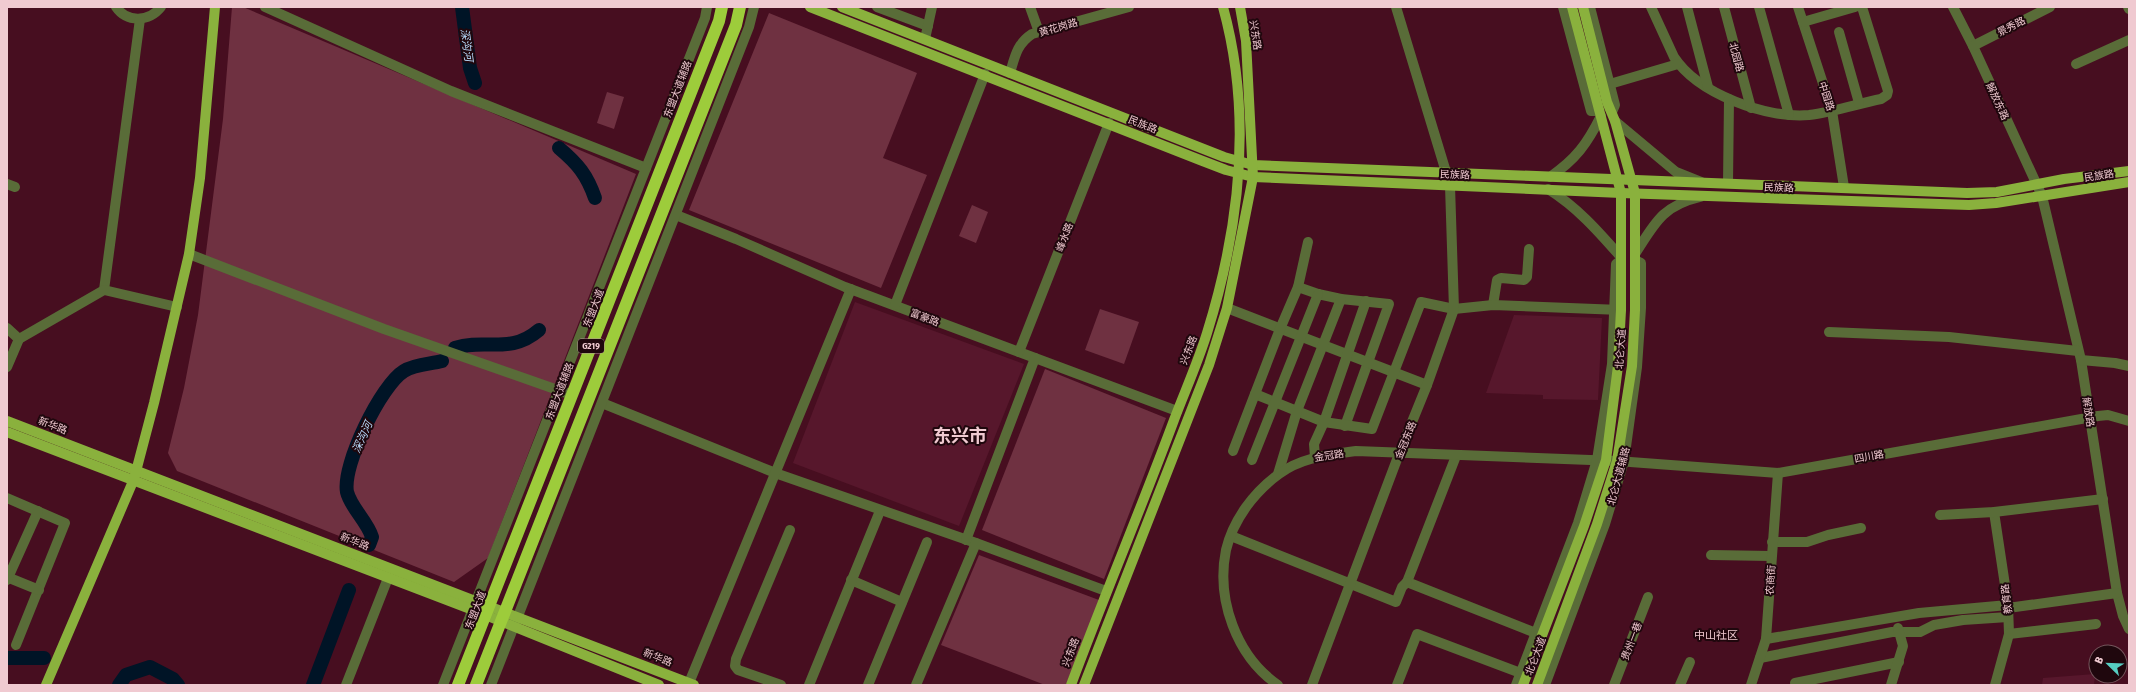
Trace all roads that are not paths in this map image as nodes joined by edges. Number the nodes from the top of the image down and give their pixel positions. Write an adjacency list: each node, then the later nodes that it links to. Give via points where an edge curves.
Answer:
1 (116, 7): 31 (street, via 125,16)
2 (161, 7): 31 (street, via 150,16)
3 (215, 7): 79 (main road, via 200,178)
4 (265, 7): 57 (street, via 451,92)
5 (707, 7): 43 (street, 东盟大道辅路)
6 (722, 7): 45 (highway, 东盟大道 / G219, via 719,21)
7 (740, 7): 159 (highway, G219, via 733,32)
8 (754, 7): 76 (street, via 749,28)
9 (810, 7): 42 (main road, 民族路)
10 (842, 7): 36 (main road, 民族路)
11 (877, 7): 33 (street)
12 (932, 7): 33 (street)
13 (1030, 7): 34 (street)
14 (1129, 7): 30 (street, 黄花岗路)
15 (1223, 7): 55 (main road, 兴东路, via 1240,104)
16 (1240, 7): 56 (main road, 兴东路, via 1247,54)
17 (1396, 7): 59 (street)
18 (1563, 7): 51 (street, via 1591,110)
19 (1572, 7): 51 (main road, 北仑大道)
20 (1651, 7): 39 (street, via 1663,38)
21 (1686, 7): 46 (street)
22 (1724, 7): 49 (street, 北园路)
23 (1759, 7): 52 (street)
24 (1798, 7): 32 (street, 中园路)
25 (1855, 7): 32 (street)
26 (1862, 7): 48 (street, via 1888,91 1885,98)
27 (1953, 7): 38 (street, 解放东路)
28 (2050, 7): 38 (street, 景秀路)
29 (1588, 8): 44 (main road, 北仑大道)
30 (1098, 11): 34 (street, 黄花岗路)
31 (140, 19): 84 (street)
32 (1803, 22): 50 (street, 中园路)
33 (928, 26): 36 (street)
34 (1039, 32): 41 (street, 黄花岗路, via 1022,41)
35 (1839, 32): 48 (street)
36 (925, 39): 41 (main road, 民族路)
37 (2129, 40): 40 (street)
38 (1973, 46): 68 (street, 解放东路)
39 (1678, 64): 44 (street); 46 (street)
40 (2076, 64)
41 (1010, 73): 55 (main road, 民族路)
42 (985, 74): 54 (main road, 民族路); 88 (street)
43 (680, 80): 45 (street); 57 (street, 东盟大道辅路)
44 (1606, 85): 53 (main road, 北仑大道)
45 (693, 86): 111 (highway, 东盟大道 / G219)
46 (1708, 87): 47 (street)
47 (1729, 99): 49 (street); 67 (street)
48 (1859, 103): 50 (street)
49 (1751, 108): 52 (street)
50 (1832, 111): 52 (street); 70 (street, 中园路)
51 (1600, 114): 62 (street, via 1582,150); 63 (main road, 北仑大道)
52 (1789, 115)
53 (1614, 117): 64 (main road, 北仑大道); 66 (street, via 1676,172)
54 (1109, 123): 60 (main road, 民族路); 100 (street, 峰水路)
55 (1240, 162): 56 (main road, 民族路); 60 (main road, 兴东路)
56 (1253, 164): 59 (main road, 民族路); 61 (main road, 兴东路)
57 (646, 168): 109 (street, 东盟大道辅路)
58 (2129, 171): 68 (main road, 民族路)
59 (1446, 172): 62 (main road, 民族路)
60 (1240, 174): 61 (main road, 民族路); 114 (main road, 兴东路, via 1228,251 1215,306)
61 (1253, 177): 69 (main road, 民族路); 91 (main road, 兴东路)
62 (1550, 177): 63 (main road, 民族路)
63 (1618, 179): 64 (main road, 民族路); 72 (main road, 北仑大道)
64 (1632, 180): 66 (main road, 民族路); 73 (main road, 北仑大道)
65 (2129, 182): 75 (main road, 民族路)
66 (1704, 183): 67 (main road, 民族路)
67 (1728, 183): 70 (main road, 民族路)
68 (2037, 185): 70 (main road, 民族路, via 1997,192 1967,193); 75 (street, 解放东路)
69 (1450, 186): 71 (main road, 民族路); 92 (street, 金冠东路)
70 (1844, 187)
71 (1548, 190): 72 (main road, 民族路); 81 (street, via 1565,200 1592,224)
72 (1620, 193): 73 (main road, 民族路); 81 (main road, 北仑大道)
73 (1634, 193): 74 (main road, 民族路); 80 (main road, 北仑大道)
74 (1704, 196): 75 (main road, 民族路, via 1969,205); 80 (street, via 1680,202 1668,210 1652,228)
75 (2042, 196): 102 (street, 解放路)
76 (676, 215): 83 (street, 富豪路); 113 (street)
77 (1308, 242): 82 (street)
78 (1529, 249): 89 (street, via 1527,277 1524,280 1497,280)
79 (189, 254): 90 (main road); 109 (street, via 384,329)
80 (1635, 257): 127 (main road, 北仑大道, via 1632,366)
81 (1620, 258): 93 (main road, 北仑大道)
82 (1298, 287): 85 (street); 95 (street)
83 (850, 289): 88 (street, 富豪路); 128 (street)
84 (104, 290): 90 (street); 98 (street)
85 (1318, 294): 86 (street); 97 (street)
86 (1341, 299): 87 (street); 99 (street)
87 (1366, 301): 101 (street); 104 (street, via 1387,302 1389,307)
88 (895, 305): 100 (street, 富豪路)
89 (1493, 305): 92 (street); 93 (street)
90 (177, 307): 130 (main road)
91 (1227, 308): 95 (street); 189 (main road, 兴东路, via 1209,365)
92 (1454, 309): 107 (street, via 1421,302); 108 (street, 金冠东路)
93 (1618, 310): 127 (main road, 北仑大道, via 1618,366)
94 (7, 328): 98 (street)
95 (1280, 328): 97 (street); 110 (street)
96 (1830, 332): 102 (street, via 1949,337)
97 (1300, 336): 99 (street); 112 (street)
98 (19, 339): 106 (street)
99 (1323, 345): 101 (street); 115 (street)
100 (1019, 352): 103 (street, 富豪路)
101 (1347, 354): 104 (street); 119 (street)
102 (2080, 356): 105 (street); 116 (street, 解放路)
103 (1035, 358): 114 (street, 富豪路); 142 (street)
104 (1368, 362): 107 (street); 120 (street)
105 (2129, 366)
106 (7, 367)
107 (1393, 372): 108 (street); 120 (street, via 1372,429)
108 (1427, 386): 123 (street, 金冠东路)
109 (559, 390): 111 (street); 156 (street, 东盟大道辅路)
110 (1255, 394): 112 (street); 122 (street)
111 (572, 395): 158 (highway, 东盟大道 / G219)
112 (1275, 402): 115 (street); 126 (street)
113 (602, 403): 128 (street); 160 (street)
114 (1177, 411): 152 (main road, 兴东路, via 1150,486)
115 (1297, 411): 119 (street); 131 (street)
116 (2090, 418): 118 (street, 四川路, via 2108,415); 129 (street, 四川路); 133 (street, 解放路)
117 (7, 421): 130 (main road, 新华路)
118 (2129, 421)
119 (1324, 422): 120 (street); 125 (street, via 1314,444)
120 (1345, 426)
121 (7, 432): 130 (main road, 新华路)
122 (1233, 451)
123 (1400, 454): 124 (street, 金冠路); 125 (street, 金冠路, via 1356,451); 150 (street, 金冠东路)
124 (1456, 456): 127 (street, 金冠路); 149 (street)
125 (1315, 457): 131 (street, 金冠路, via 1290,466)
126 (1252, 460)
127 (1611, 461): 129 (street, 四川路); 166 (main road, 北仑大道); 176 (main road, 北仑大道, via 1597,524)
128 (775, 473): 134 (street); 175 (street)
129 (1778, 473): 143 (street, 农商街)
130 (135, 474): 147 (main road, 新华路); 156 (main road, 新华路); 177 (main road)
131 (1278, 474): 140 (street, 金冠路, via 1242,512)
132 (7, 498): 135 (street)
133 (2103, 499): 136 (street); 153 (street, 解放路)
134 (880, 510): 142 (street); 148 (street)
135 (38, 511): 146 (street); 151 (street, via 66,523)
136 (1994, 512): 137 (street); 157 (street, 教育路)
137 (1940, 516)
138 (1861, 528): 143 (street, via 1807,542)
139 (790, 530): 184 (street, via 735,666 738,670)
140 (1231, 536): 150 (street); 190 (street, 金冠路, via 1224,564 1228,614 1247,654)
141 (927, 542): 155 (street)
142 (971, 542): 152 (street); 187 (street)
143 (1772, 542): 145 (street, 农商街)
144 (1711, 555): 145 (street)
145 (1771, 556): 168 (street, 农商街)
146 (7, 578): 151 (street)
147 (388, 578): 156 (main road, 新华路); 178 (street)
148 (851, 580): 155 (street); 185 (street)
149 (1407, 582): 150 (street, via 1396,602); 166 (street)
150 (1351, 583): 191 (street, 金冠东路)
151 (39, 590): 169 (street)
152 (1106, 591): 188 (main road, 兴东路)
153 (2117, 593): 157 (street); 164 (street, 解放路)
154 (1648, 597): 194 (street, 贵州一巷)
155 (902, 602): 186 (street)
156 (474, 606): 158 (main road, 新华路); 179 (street, 东盟大道辅路)
157 (2008, 610): 161 (street); 165 (street, via 1934,625 1920,632); 167 (street, 教育路)
158 (487, 611): 159 (main road, 新华路); 180 (highway, 东盟大道 / G219)
159 (503, 617): 160 (main road, 新华路); 163 (main road, 新华路); 181 (highway, G219)
160 (518, 617): 163 (street); 175 (main road, 新华路)
161 (1896, 617): 165 (street); 168 (street)
162 (2096, 624): 167 (street)
163 (514, 627): 182 (street); 183 (main road, 新华路)
164 (2129, 629)
165 (1898, 632): 170 (street); 172 (street, via 1903,646)
166 (1539, 634): 173 (main road, 北仑大道)
167 (2009, 634): 198 (street, 教育路)
168 (1766, 639): 170 (street, 农商街)
169 (16, 645)
170 (1760, 658): 196 (street, 农商街)
171 (1690, 662): 195 (street)
172 (1899, 662): 174 (street); 197 (street)
173 (1523, 678): 192 (street, via 1417,634); 193 (street)
174 (1795, 683)
175 (692, 684)
176 (1541, 684)
177 (46, 685)
178 (346, 685)
179 (443, 685)
180 (458, 685)
181 (476, 685)
182 (491, 685)
183 (659, 685)
184 (781, 685)
185 (809, 685)
186 (868, 685)
187 (916, 685)
188 (1071, 685)
189 (1084, 685)
190 (1278, 685)
191 (1312, 685)
192 (1397, 685)
193 (1516, 685)
194 (1614, 685)
195 (1680, 685)
196 (1751, 685)
197 (1891, 685)
198 (1995, 685)

